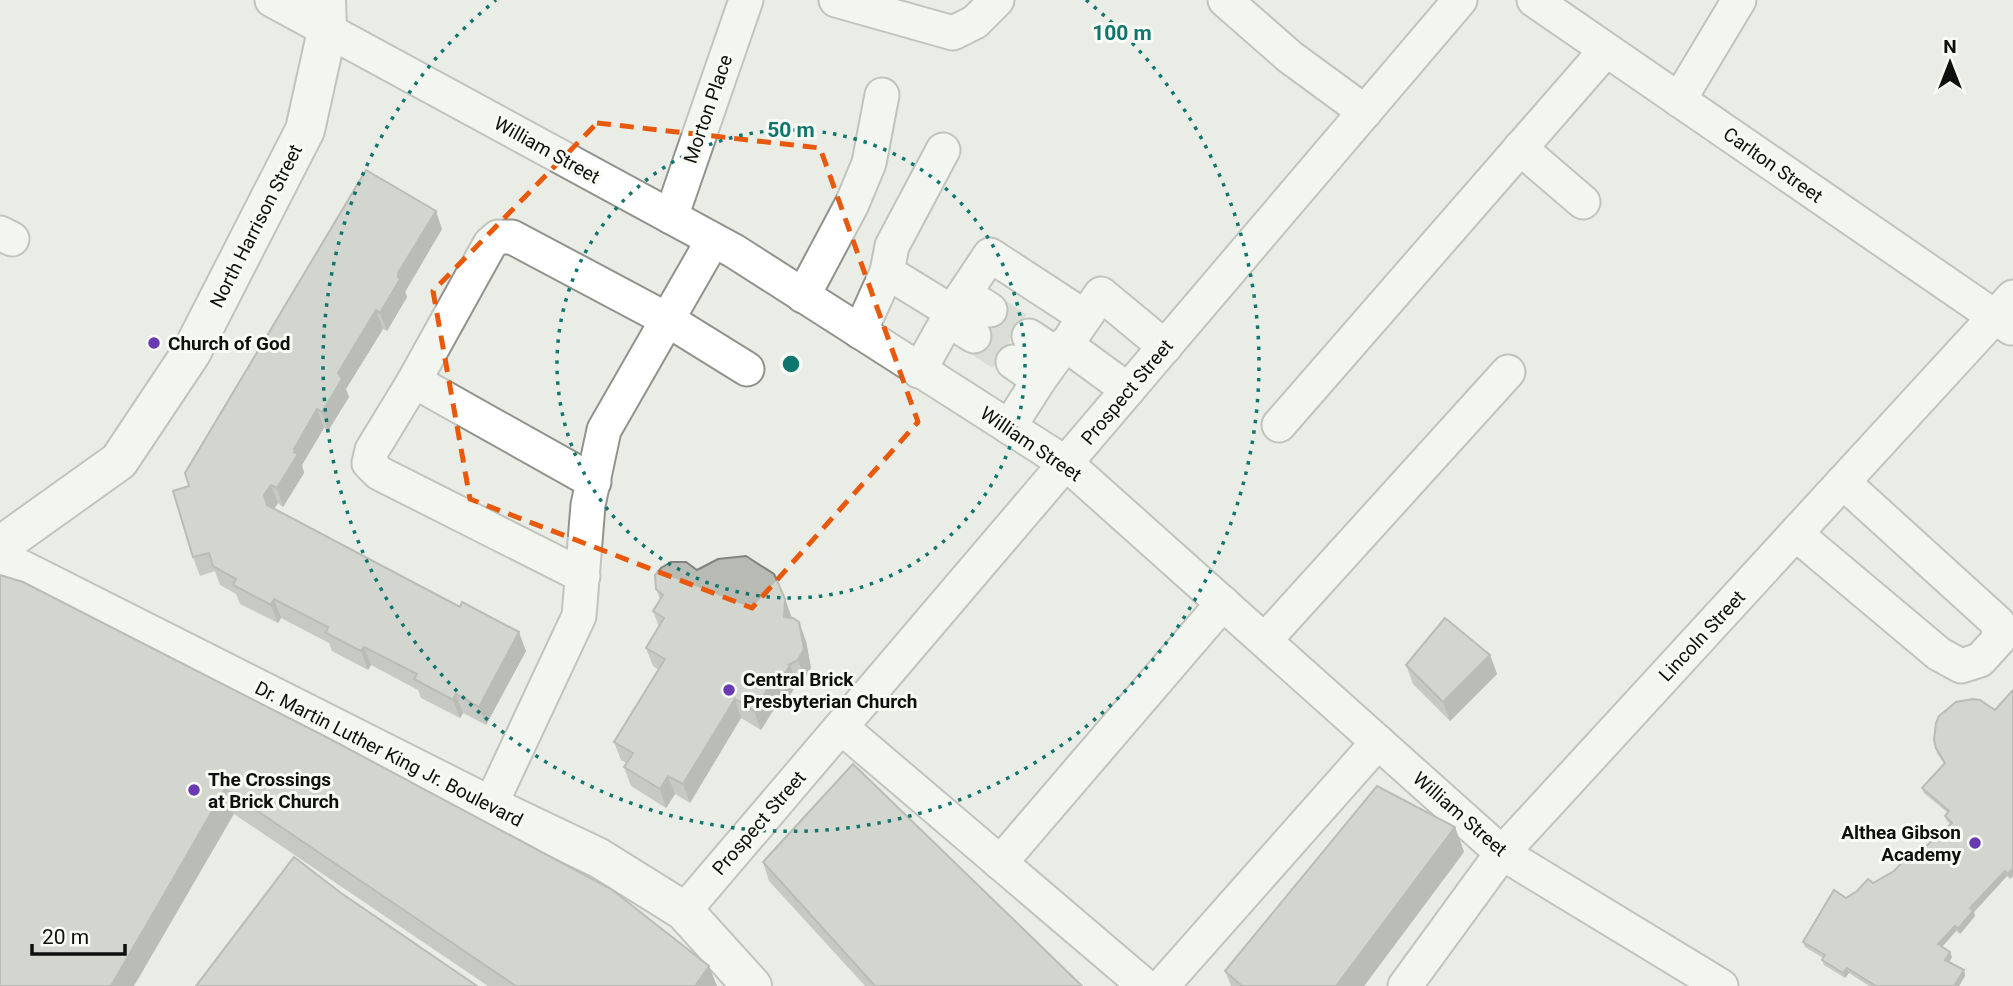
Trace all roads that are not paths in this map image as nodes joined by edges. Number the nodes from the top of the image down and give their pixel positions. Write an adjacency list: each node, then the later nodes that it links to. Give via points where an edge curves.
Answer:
1 (272, 0): 9 (street, William Street)
2 (746, 0): 17 (street, Morton Place)
3 (836, 0): 4 (street, via 953,33 975,23)
4 (997, 0)
5 (1225, 0): 13 (street, via 1290,57)
6 (1460, 0): 13 (street, Prospect Street)
7 (1534, 0): 10 (street, Carlton Street)
8 (1739, 0): 12 (street)
9 (327, 15): 17 (street, William Street); 39 (main road, North Harrison Street, via 305,130 191,352 119,461)
10 (1606, 50): 12 (street, Carlton Street); 14 (street)
11 (882, 95): 20 (street, via 869,163)
12 (1679, 100): 22 (street, Carlton Street)
13 (1365, 112): 26 (street, Prospect Street)
14 (1520, 148): 16 (street); 33 (street)
15 (943, 150): 19 (street, via 892,246)
16 (1583, 202)
17 (671, 217): 18 (street, William Street)
18 (713, 240): 20 (street, William Street); 24 (street)
19 (887, 272): 21 (street); 25 (street)
20 (803, 296): 25 (street, William Street)
21 (966, 315): 23 (street, via 989,255); 29 (street)
22 (2007, 315): 37 (street, Lincoln Street)
23 (1085, 317): 26 (street, via 1101,294); 27 (street)
24 (667, 320): 28 (street); 31 (street, via 512,237 498,237); 36 (street, via 604,430)
25 (860, 332): 29 (street, William Street)
26 (1165, 347): 32 (street, Prospect Street)
27 (1041, 356): 32 (street); 34 (street)
28 (747, 369)
29 (919, 371): 34 (street, William Street)
30 (1508, 372): 43 (street)
31 (414, 381): 36 (street); 41 (street, via 372,450 369,463)
32 (1128, 390): 35 (street, Prospect Street)
33 (1279, 425)
34 (1009, 427): 35 (street, William Street)
35 (1067, 464): 42 (street, William Street); 44 (street, Prospect Street)
36 (594, 482): 41 (street)
37 (1843, 482): 38 (street, Lincoln Street); 38 (street, via 1998,623 1999,639 1980,660 1961,666 1939,654)
38 (1796, 534): 47 (street, Lincoln Street)
39 (0, 546)
40 (0, 559): 46 (main road, Dr. Martin Luther King Jr. Boulevard)
41 (583, 576): 46 (street, via 579,616)
42 (1223, 603): 43 (street, William Street); 48 (street)
43 (1265, 640): 45 (street, William Street)
44 (841, 727): 48 (street); 49 (street, Prospect Street)
45 (1378, 742): 47 (street, William Street); 53 (street)
46 (490, 806): 49 (main road, Dr. Martin Luther King Jr. Boulevard, via 599,858)
47 (1502, 853): 50 (street, Lincoln Street); 54 (street, William Street)
48 (1000, 863): 52 (street)
49 (684, 911): 51 (main road, Dr. Martin Luther King Jr. Boulevard)
50 (1412, 984)
51 (752, 986)
52 (1146, 986)
53 (1162, 986)
54 (1721, 986)

